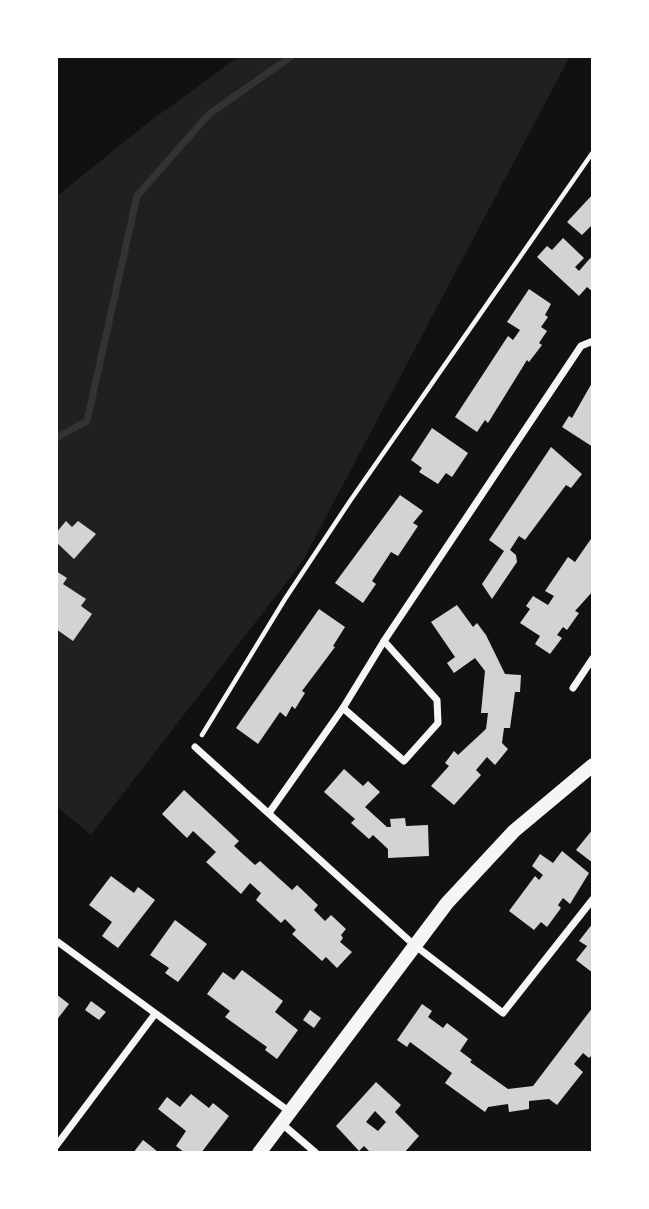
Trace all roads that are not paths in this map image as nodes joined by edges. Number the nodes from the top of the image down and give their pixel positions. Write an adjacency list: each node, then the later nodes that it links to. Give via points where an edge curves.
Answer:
1 (593, 341): 2 (street, via 581,346)
2 (384, 641): 5 (street); 5 (street, via 437,700 438,723 404,761)
3 (593, 658): 4 (street)
4 (573, 688)
5 (343, 708): 8 (street)
6 (195, 747): 8 (street)
7 (593, 765): 11 (main road, via 514,831)
8 (269, 813): 11 (street)
9 (593, 899): 11 (street, via 503,1013)
10 (58, 942): 12 (street)
11 (413, 944): 13 (main road)
12 (155, 1014): 13 (street); 14 (street)
13 (286, 1118): 15 (main road); 16 (street)
14 (56, 1146)
15 (259, 1153)
16 (316, 1153)

